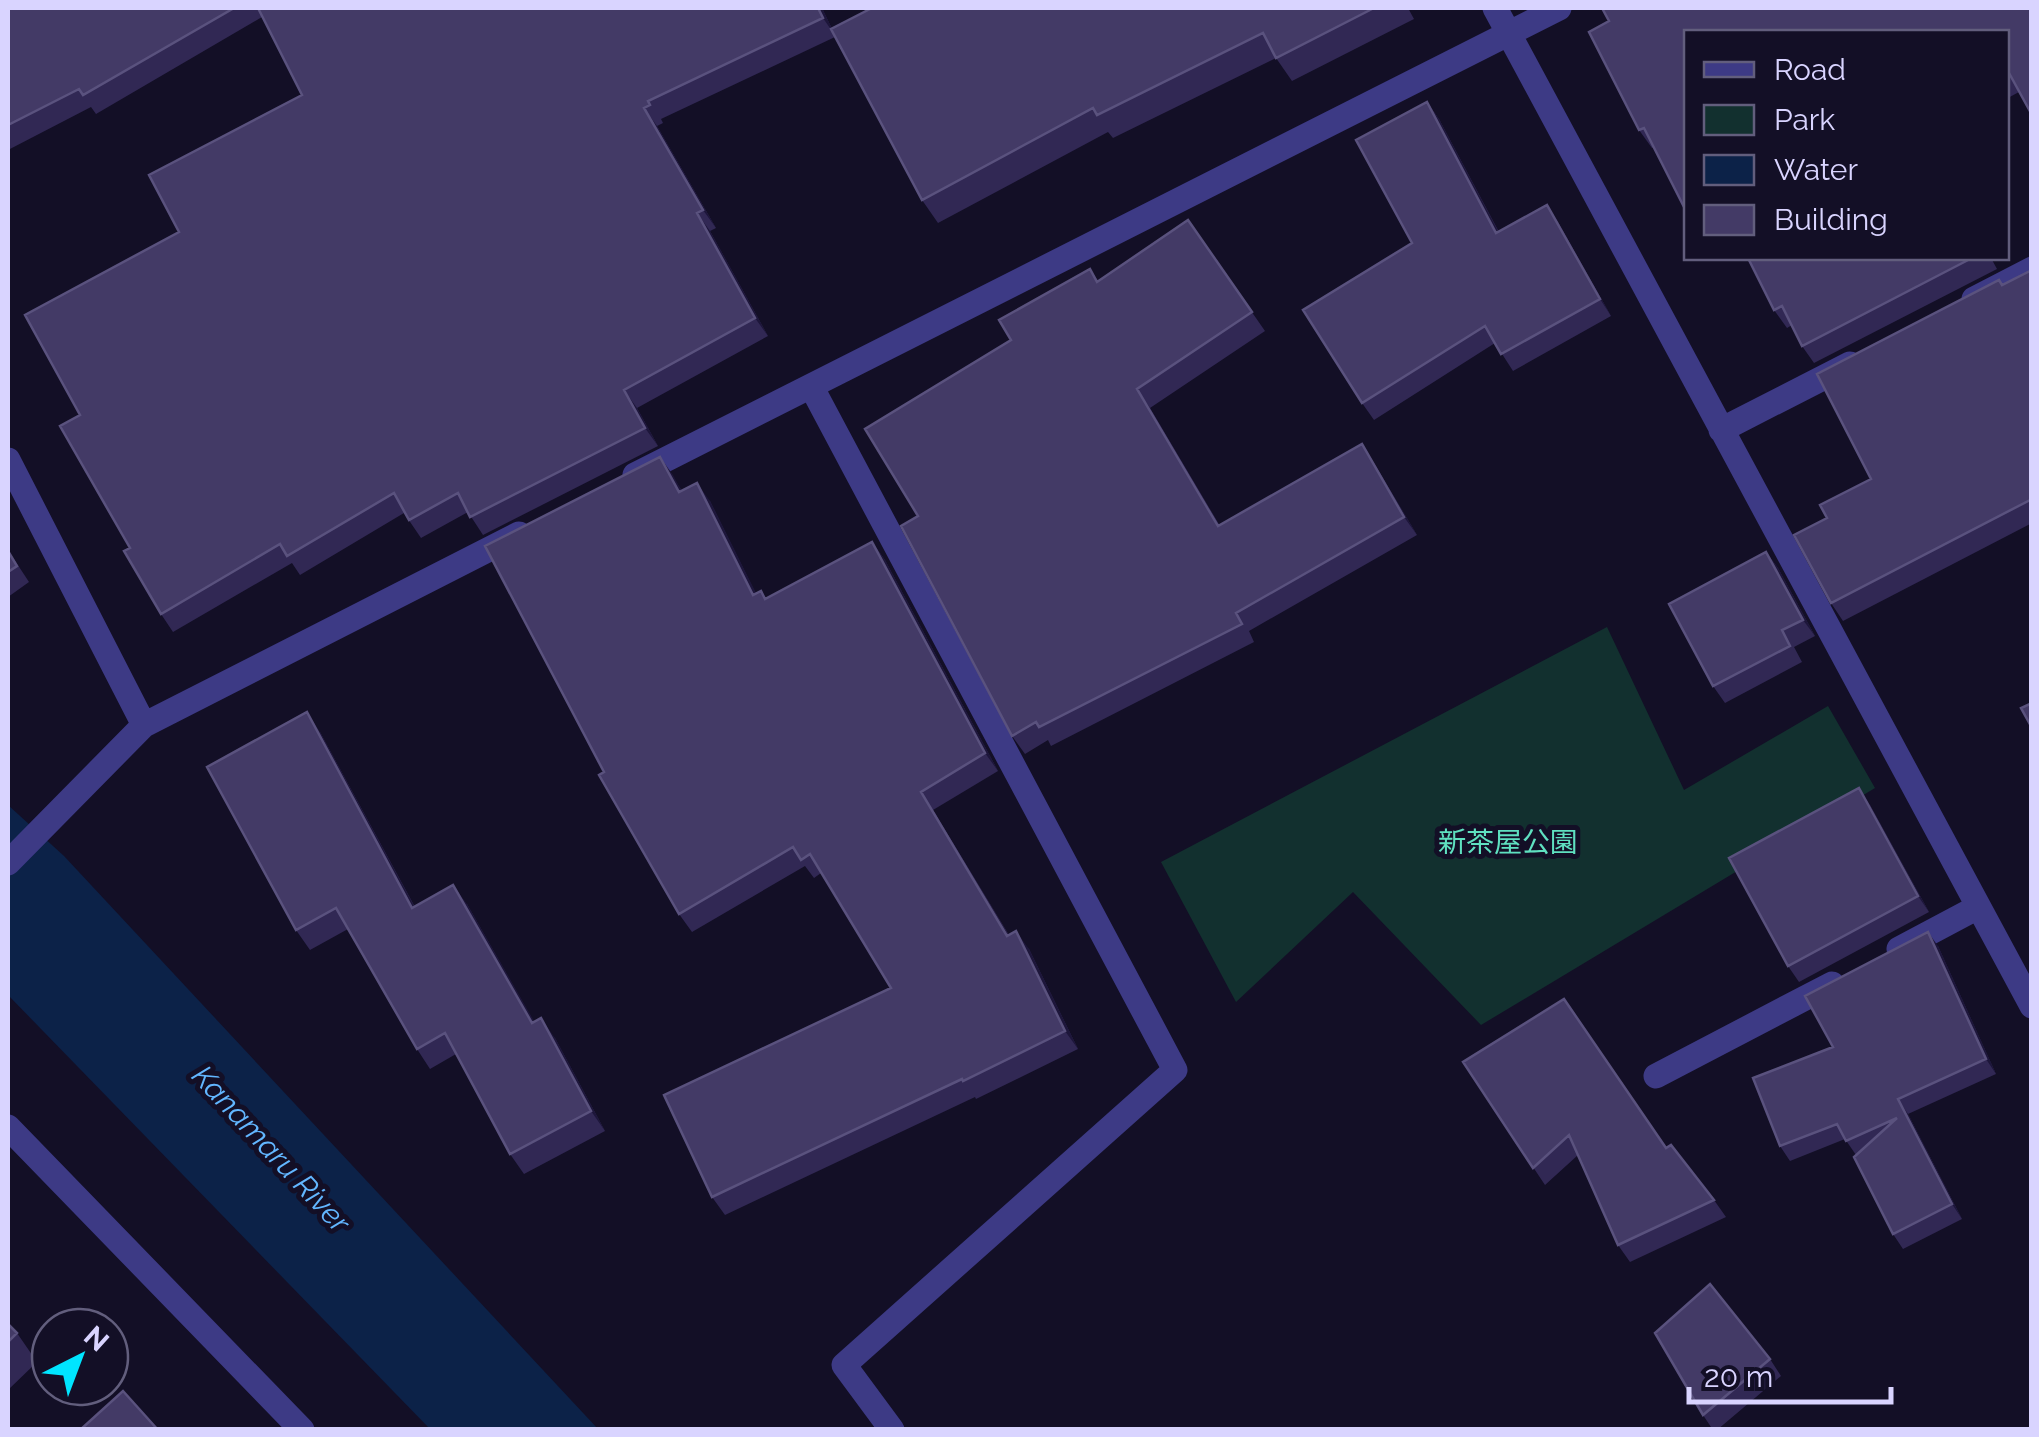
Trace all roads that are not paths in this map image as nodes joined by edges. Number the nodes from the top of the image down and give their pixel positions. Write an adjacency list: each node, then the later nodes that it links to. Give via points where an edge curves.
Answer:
1 (1495, 8): 3 (street)
2 (1559, 8): 3 (street)
3 (1508, 33): 7 (street); 8 (street)
4 (2032, 269): 5 (street)
5 (1945, 314)
6 (1876, 350): 8 (street)
7 (811, 386): 10 (street); 19 (street, via 1175,1070 844,1366)
8 (1721, 430): 14 (street)
9 (8, 460): 12 (street)
10 (618, 484)
11 (548, 520): 12 (street)
12 (144, 724): 13 (street)
13 (8, 863)
14 (1978, 907): 15 (street); 16 (street)
15 (2032, 1006)
16 (1656, 1076)
17 (8, 1127): 18 (street)
18 (302, 1430)
19 (892, 1430)

